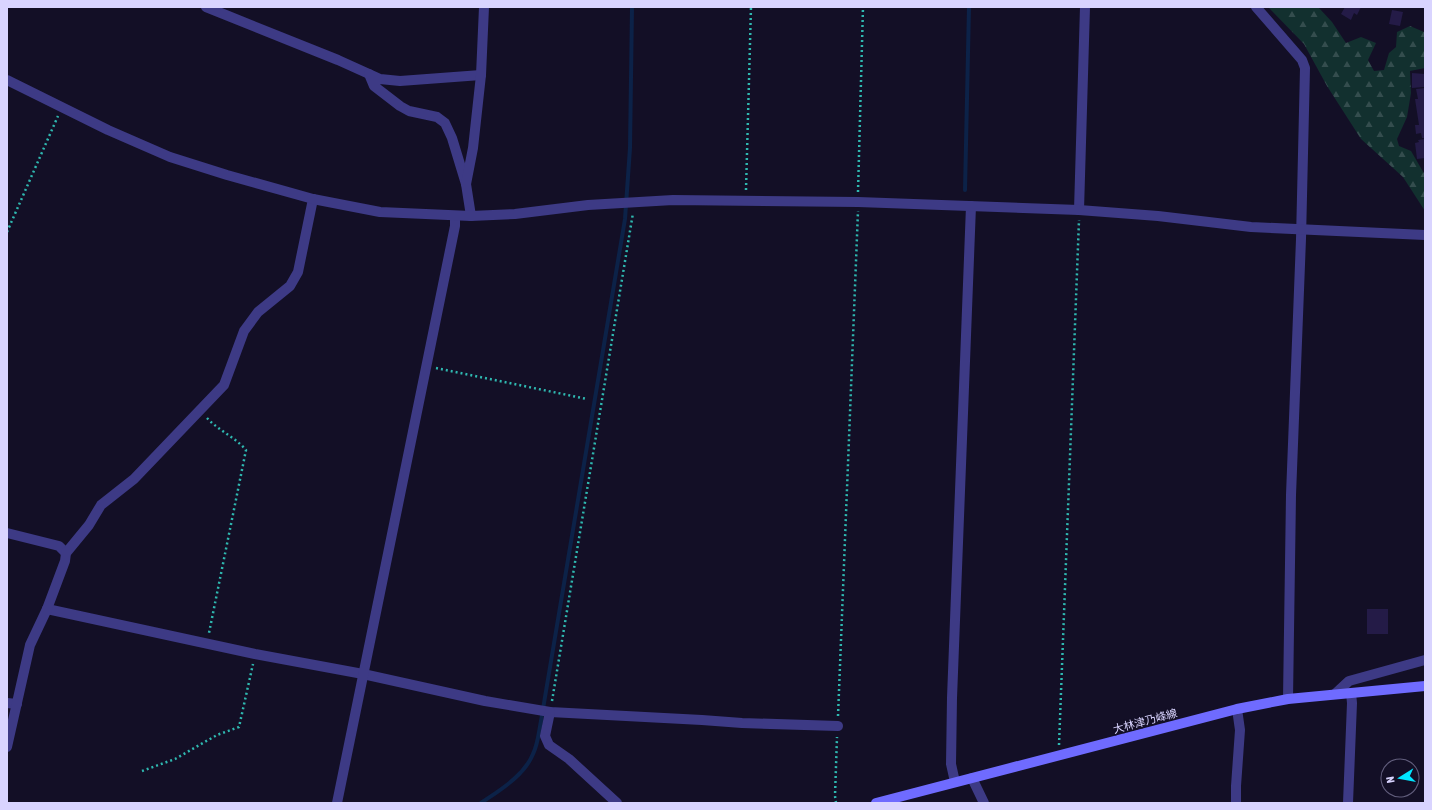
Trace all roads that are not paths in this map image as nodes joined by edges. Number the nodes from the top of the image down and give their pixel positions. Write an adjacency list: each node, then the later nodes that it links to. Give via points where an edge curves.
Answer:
1 (206, 7): 5 (street)
2 (484, 7): 7 (street)
3 (1085, 7): 12 (street)
4 (1256, 7): 15 (street, via 1302,60 1305,68)
5 (224, 10): 6 (street)
6 (369, 74): 7 (street, via 380,79 400,81); 9 (street, via 374,86 409,112 438,117 445,123)
7 (481, 75): 9 (street, via 473,148)
8 (7, 80): 10 (street, via 108,130 170,157)
9 (466, 184): 14 (street)
10 (312, 199): 13 (street, via 380,212); 18 (street, via 298,272 290,286 258,312 244,331 224,385 134,479 101,505 90,525)
11 (971, 206): 12 (street); 14 (street, via 673,200); 32 (street, via 952,698 951,764)
12 (1079, 210): 15 (street)
13 (455, 216): 14 (street); 21 (street)
14 (471, 216)
15 (1301, 230): 16 (street); 25 (street, via 1291,495)
16 (1425, 235)
17 (7, 532): 18 (street, via 59,546)
18 (66, 553): 19 (street)
19 (47, 609): 21 (street, via 255,654); 26 (street, via 30,646)
20 (1425, 660): 24 (street, via 1349,681)
21 (363, 674): 28 (street, via 485,701); 33 (street)
22 (1425, 686): 23 (main road, 大林津乃峰線)
23 (1351, 693): 24 (main road, 大林津乃峰線); 38 (street)
24 (1335, 694): 25 (main road, 大林津乃峰線)
25 (1288, 699): 27 (main road, 大林津乃峰線)
26 (12, 703): 30 (street)
27 (1237, 709): 31 (main road, 大林津乃峰線); 37 (street, via 1240,730)
28 (545, 711): 29 (street); 34 (street, via 544,736 549,745)
29 (838, 726)
30 (7, 747)
31 (972, 778): 32 (main road, 大林津乃峰線); 36 (street)
32 (955, 782): 35 (main road, 大林津乃峰線)
33 (337, 803)
34 (617, 803)
35 (876, 803)
36 (984, 803)
37 (1236, 803)
38 (1348, 803)

